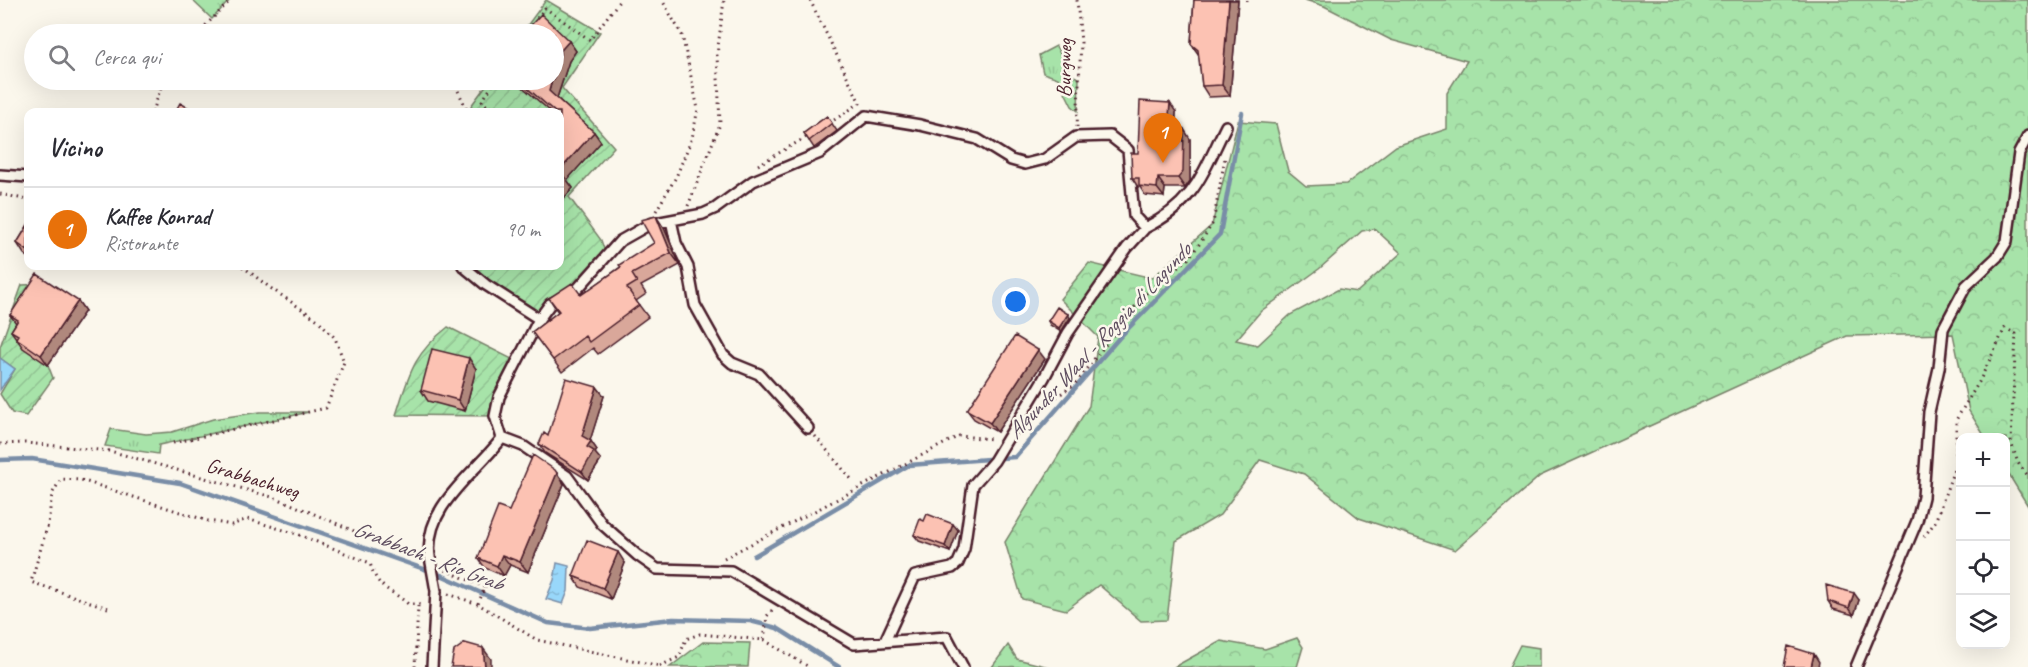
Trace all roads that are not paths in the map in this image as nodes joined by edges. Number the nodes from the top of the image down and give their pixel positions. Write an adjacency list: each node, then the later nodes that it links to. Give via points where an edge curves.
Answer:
1 (1226, 126): 6 (lane, via 1193,192 1169,216)
2 (2028, 136): 14 (lane, via 2019,153 2007,241 1997,258 1966,286 1943,329 1925,438 1923,496 1917,521)
3 (0, 175): 4 (lane)
4 (24, 177)
5 (671, 220): 6 (lane, via 710,211 753,181 820,153 866,116 977,139 1025,164 1045,159 1076,137 1110,136 1128,150 1134,216); 8 (lane, via 650,224 620,240 573,294 550,304); 9 (lane, via 676,243 688,267 695,305 723,355 759,374)
6 (1145, 228): 11 (lane, via 1068,333 994,461 973,485 964,549 958,563 952,568 915,576)
7 (468, 270): 8 (lane)
8 (539, 319): 10 (lane, via 499,397 495,416)
9 (808, 428)
10 (502, 438): 11 (lane, via 537,454 567,476 602,524 657,569 731,571 854,644); 12 (lane, bridge, via 454,488 438,517 429,549 436,595)
11 (885, 641): 13 (lane, via 947,637)
12 (432, 667)
13 (963, 667)
14 (1856, 667)

